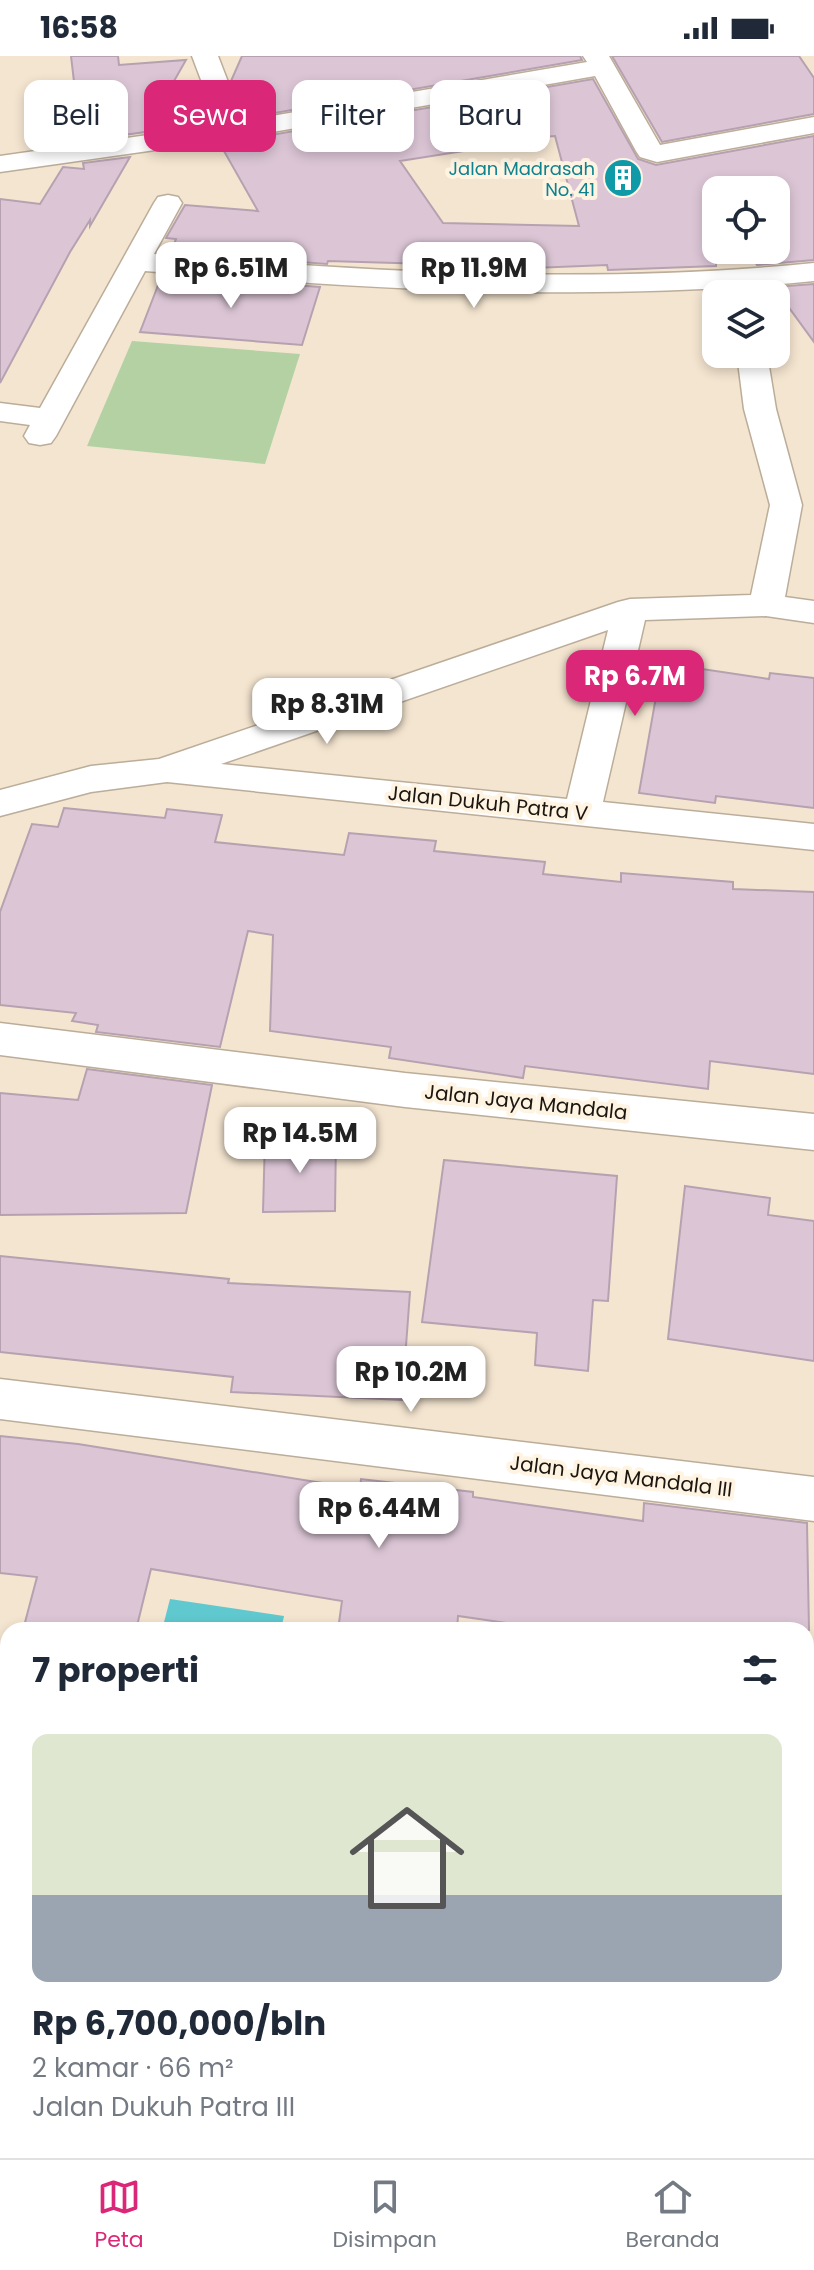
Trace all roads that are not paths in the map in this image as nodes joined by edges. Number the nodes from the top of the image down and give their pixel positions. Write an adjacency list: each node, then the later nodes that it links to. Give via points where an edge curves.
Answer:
1 (205, 56): 3 (street)
2 (600, 62): 4 (street); 5 (street, via 650,151 657,154)
3 (214, 80)
4 (276, 123)
5 (814, 125)
6 (144, 144): 7 (street)
7 (0, 164)
8 (168, 203): 9 (street)
9 (134, 261): 12 (street, via 361,279); 14 (street, via 44,427)
10 (814, 272): 11 (street)
11 (777, 280)
12 (702, 288)
13 (754, 368): 15 (street, via 786,505)
14 (0, 412)
15 (766, 605): 16 (street); 17 (street)
16 (630, 610): 18 (street); 20 (street)
17 (814, 612)
18 (162, 771): 19 (street, via 91,779); 20 (street, Jalan Dukuh Patra V)
19 (0, 803)
20 (582, 812): 21 (street, Jalan Dukuh Patra V)
21 (814, 837)
22 (0, 1039): 23 (street, Jalan Jaya Mandala, via 405,1090)
23 (814, 1132)
24 (0, 1399): 25 (street, Jalan Jaya Mandala III)
25 (814, 1499)

